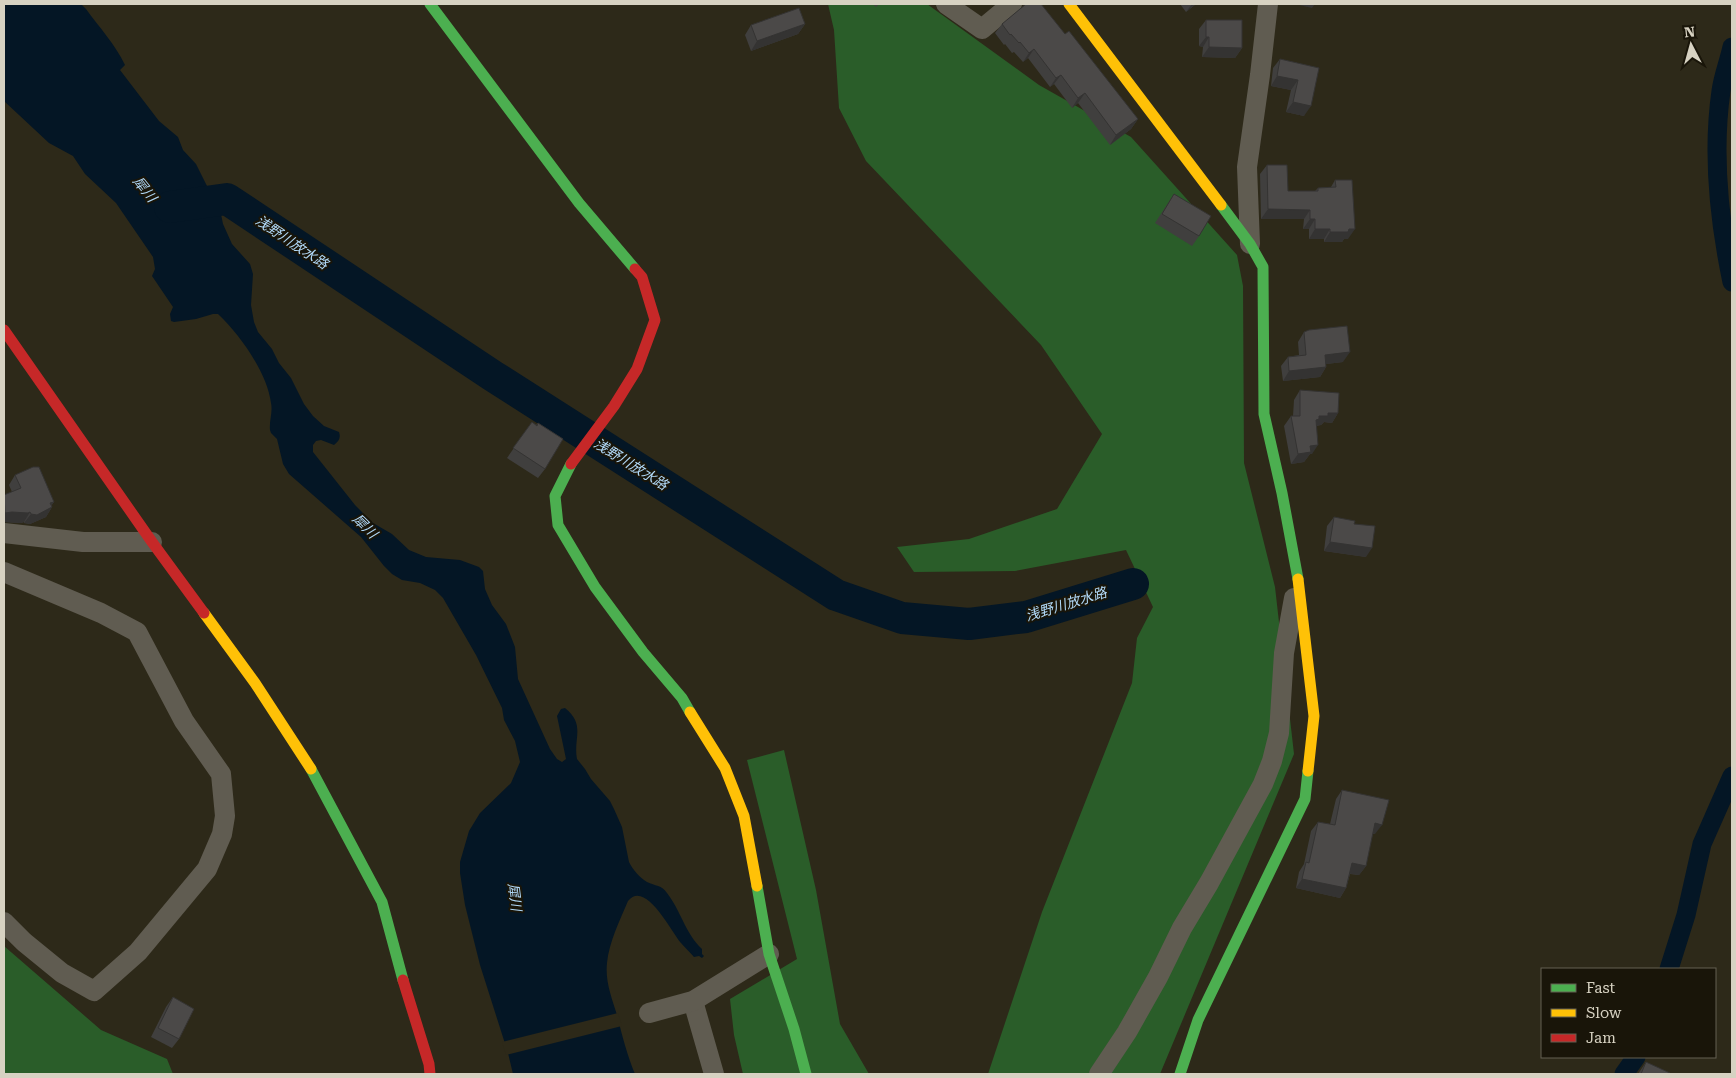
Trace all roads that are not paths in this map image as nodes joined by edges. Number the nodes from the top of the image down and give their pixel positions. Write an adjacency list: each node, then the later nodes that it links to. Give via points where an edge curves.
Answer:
1 (430, 4): 13 (street, via 579,203 642,277 654,320 637,369 567,470 555,496 558,525 595,587 682,698 725,768 744,816)
2 (946, 4): 3 (street, via 982,29)
3 (1012, 4)
4 (1069, 4): 6 (street)
5 (1268, 4): 6 (street, via 1247,167)
6 (1250, 244): 11 (street, via 1263,267 1264,414)
7 (4, 330): 9 (street)
8 (4, 532): 9 (street, via 84,542)
9 (152, 542): 16 (street, via 255,683 318,779 382,902)
10 (4, 572): 12 (street, via 101,613 137,632 184,721 221,774 225,816 222,834 207,869 138,952 94,991 62,973)
11 (1298, 578): 19 (street, via 1284,653 1279,733 1263,784 1127,1032); 20 (street, via 1314,716 1304,799 1198,1020)
12 (4, 922)
13 (769, 954): 14 (street); 18 (street)
14 (693, 1002): 15 (street); 17 (street)
15 (649, 1013)
16 (430, 1074)
17 (714, 1074)
18 (806, 1074)
19 (1099, 1074)
20 (1180, 1074)

